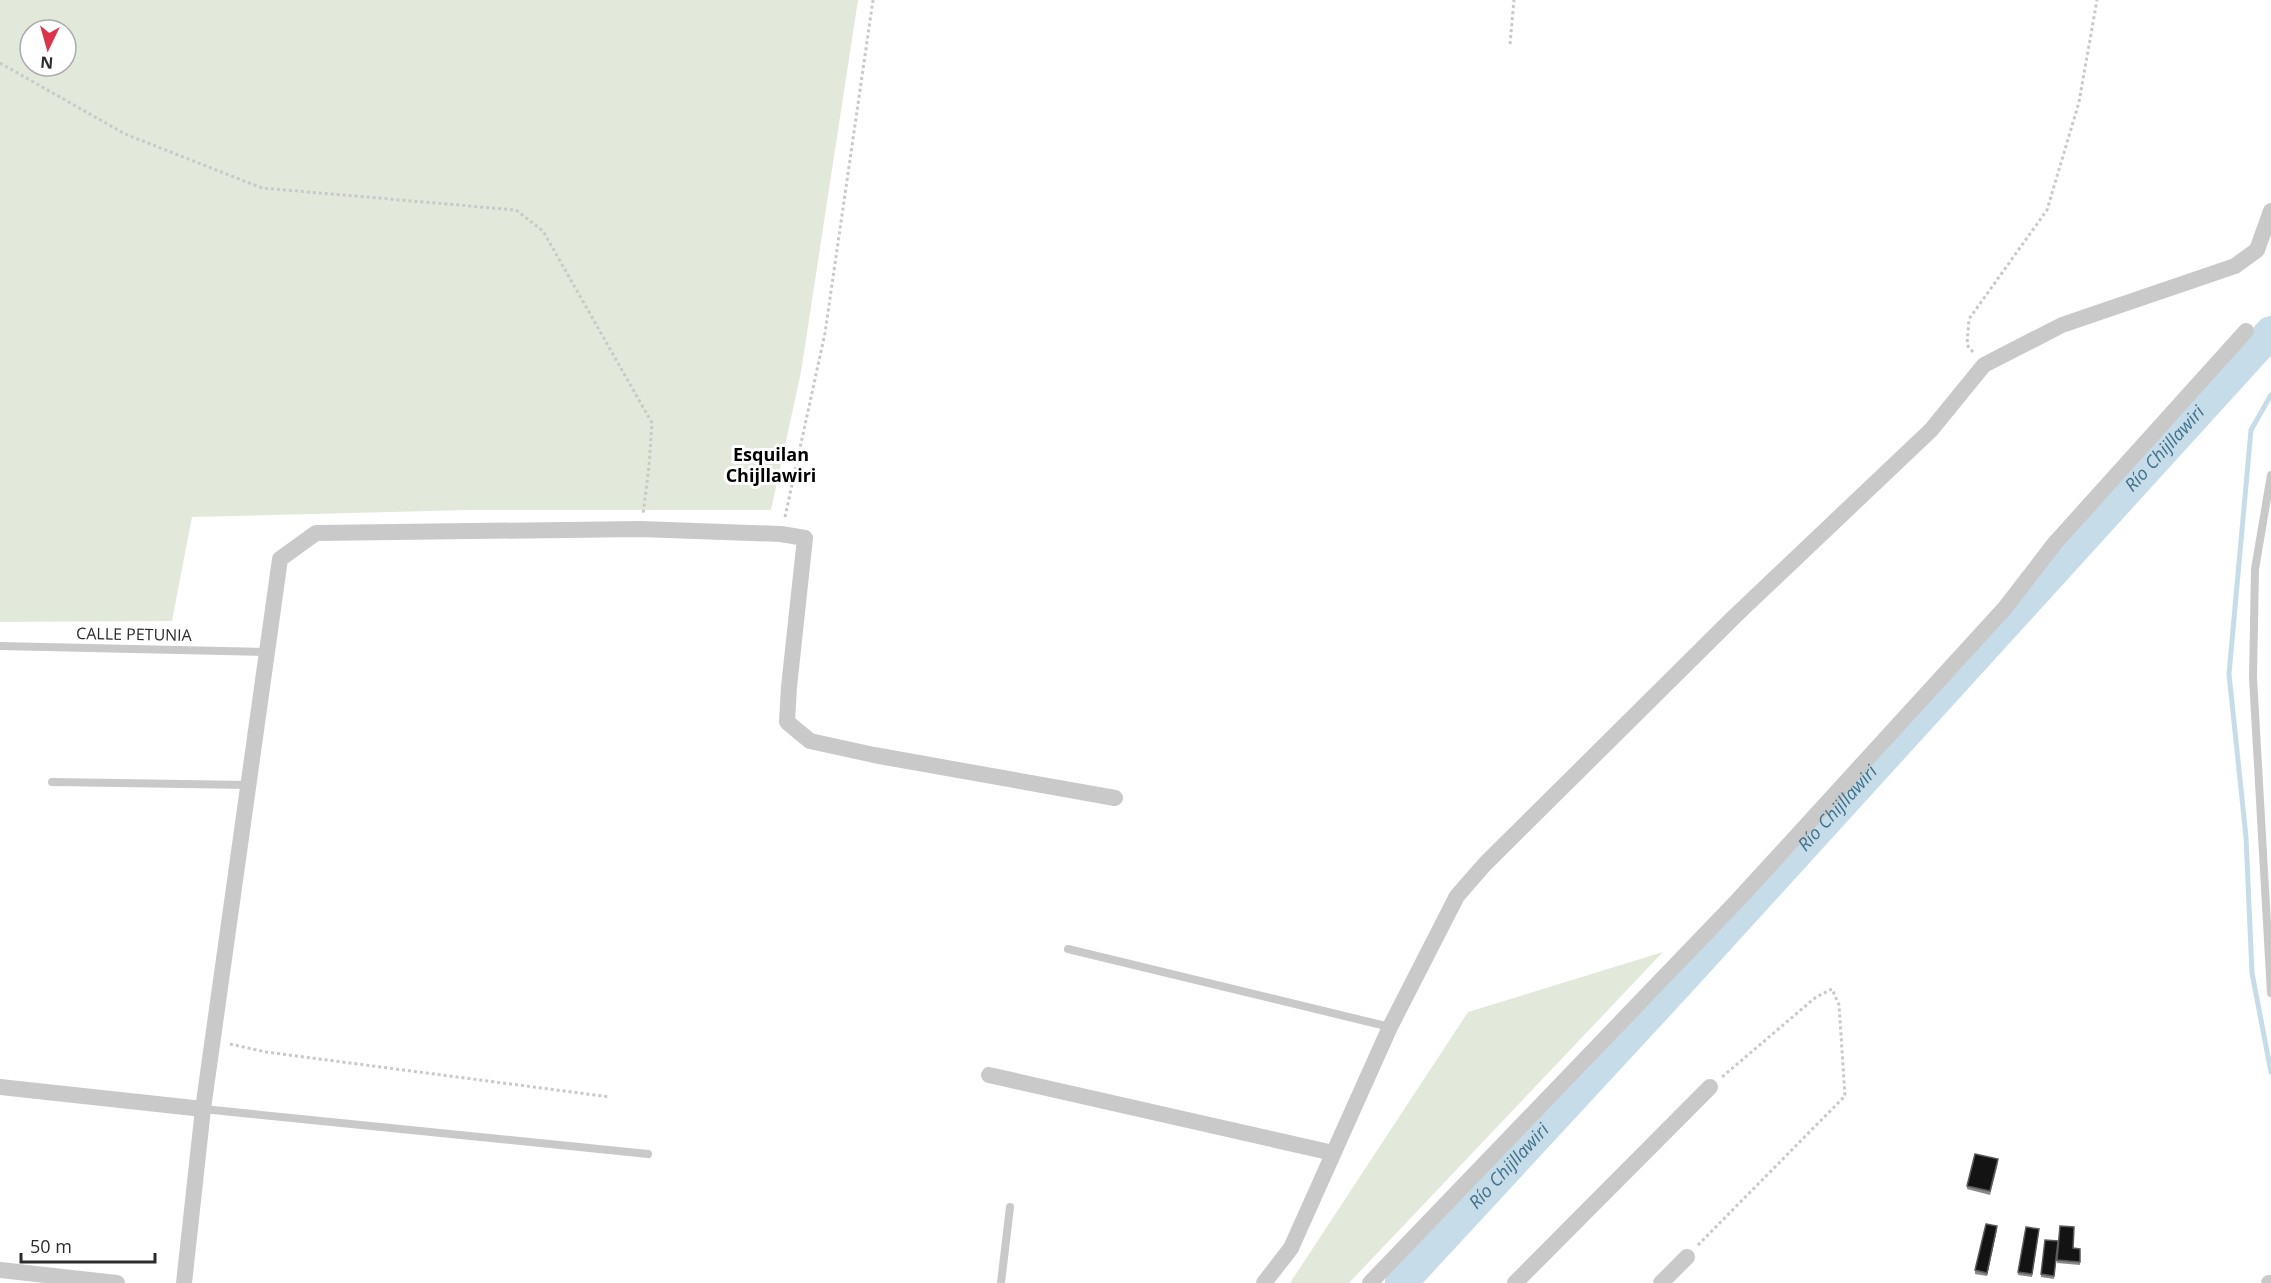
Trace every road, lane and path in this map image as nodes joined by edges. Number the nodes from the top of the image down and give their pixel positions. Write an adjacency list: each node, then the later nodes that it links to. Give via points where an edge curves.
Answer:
1 (873, 0): 11 (path, via 825,333)
2 (1514, 0): 4 (path)
3 (2097, 0): 8 (path, via 2079,102 2047,210 1969,318 1967,345)
4 (1510, 44)
5 (0, 63): 10 (path, via 125,134 262,188 516,210 543,231 652,423)
6 (2271, 211): 8 (street, via 2257,250 2235,266 2062,325)
7 (2246, 331): 35 (street, via 2055,543 2005,608 1731,908)
8 (1984, 365): 19 (street, via 1931,430 1735,616 1485,864 1458,896)
9 (2271, 475): 18 (lane, via 2255,568 2253,678)
10 (640, 529): 11 (street); 13 (street, via 316,533 280,559)
11 (781, 534): 16 (street, via 805,537 788,722 810,741)
12 (0, 646): 13 (lane, CALLE PETUNIA)
13 (268, 652): 15 (street)
14 (52, 782): 15 (lane)
15 (250, 786): 20 (street)
16 (1115, 798)
17 (1068, 949): 19 (lane)
18 (2271, 993)
19 (1390, 1027): 27 (street)
20 (213, 1040): 24 (path, via 266,1052); 25 (street)
21 (989, 1075): 27 (street)
22 (0, 1086): 25 (street)
23 (1710, 1087): 29 (path, via 1816,997 1832,989 1839,1005 1845,1096); 36 (street)
24 (610, 1097)
25 (203, 1109): 26 (lane); 32 (street)
26 (648, 1154)
27 (1333, 1154): 34 (street, via 1291,1248)
28 (1010, 1207): 33 (lane)
29 (1687, 1257): 37 (street)
30 (0, 1270): 31 (street)
31 (117, 1283)
32 (184, 1283)
33 (1000, 1283)
34 (1264, 1283)
35 (1370, 1283)
36 (1515, 1283)
37 (1661, 1283)

